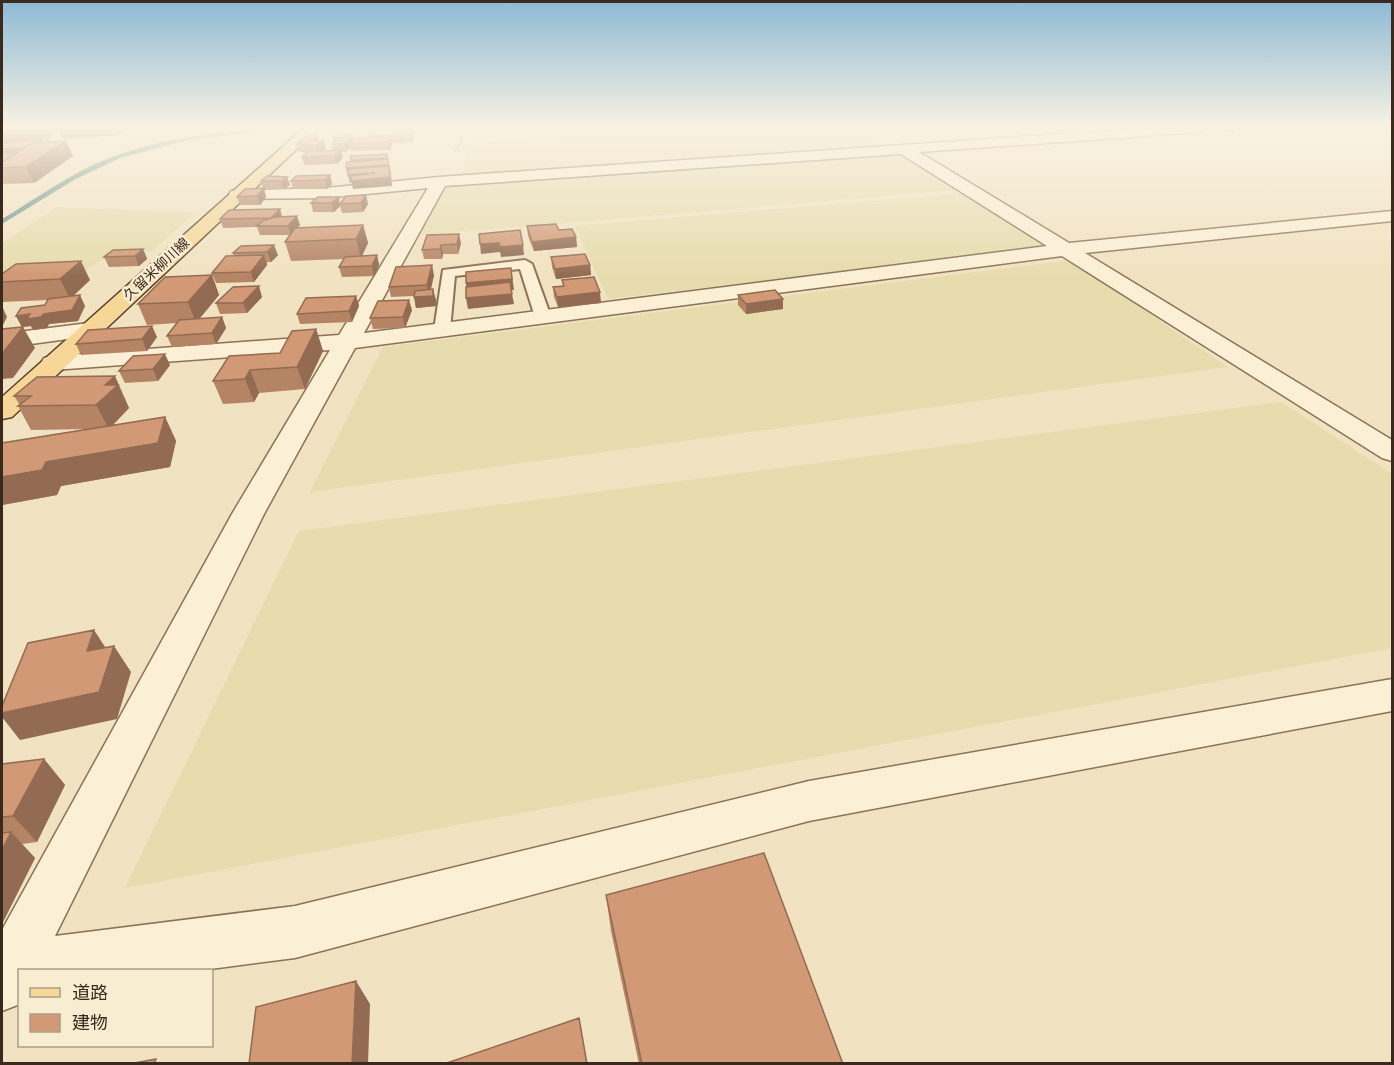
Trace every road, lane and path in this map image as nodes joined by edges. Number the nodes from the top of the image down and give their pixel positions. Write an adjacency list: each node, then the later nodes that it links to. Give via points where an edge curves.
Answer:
1 (256, 178): 5 (main road, 久留米柳川線)
2 (500, 178): 4 (street)
3 (951, 178): 7 (street)
4 (439, 182): 5 (street, via 326,193); 12 (street)
5 (237, 194): 9 (main road, 久留米柳川線)
6 (1392, 216): 7 (street)
7 (1068, 249): 8 (street); 15 (street)
8 (543, 316): 10 (street); 10 (lane, via 525,264 448,273)
9 (89, 330): 11 (street); 13 (main road, 久留米柳川線)
10 (442, 330): 12 (street)
11 (2, 341)
12 (347, 342): 13 (street); 18 (street, via 248,514)
13 (53, 363): 14 (main road, 久留米柳川線)
14 (2, 411)
15 (1392, 452)
16 (1392, 695): 17 (street, via 809,801 295,932)
17 (45, 969)
18 (4, 975)

